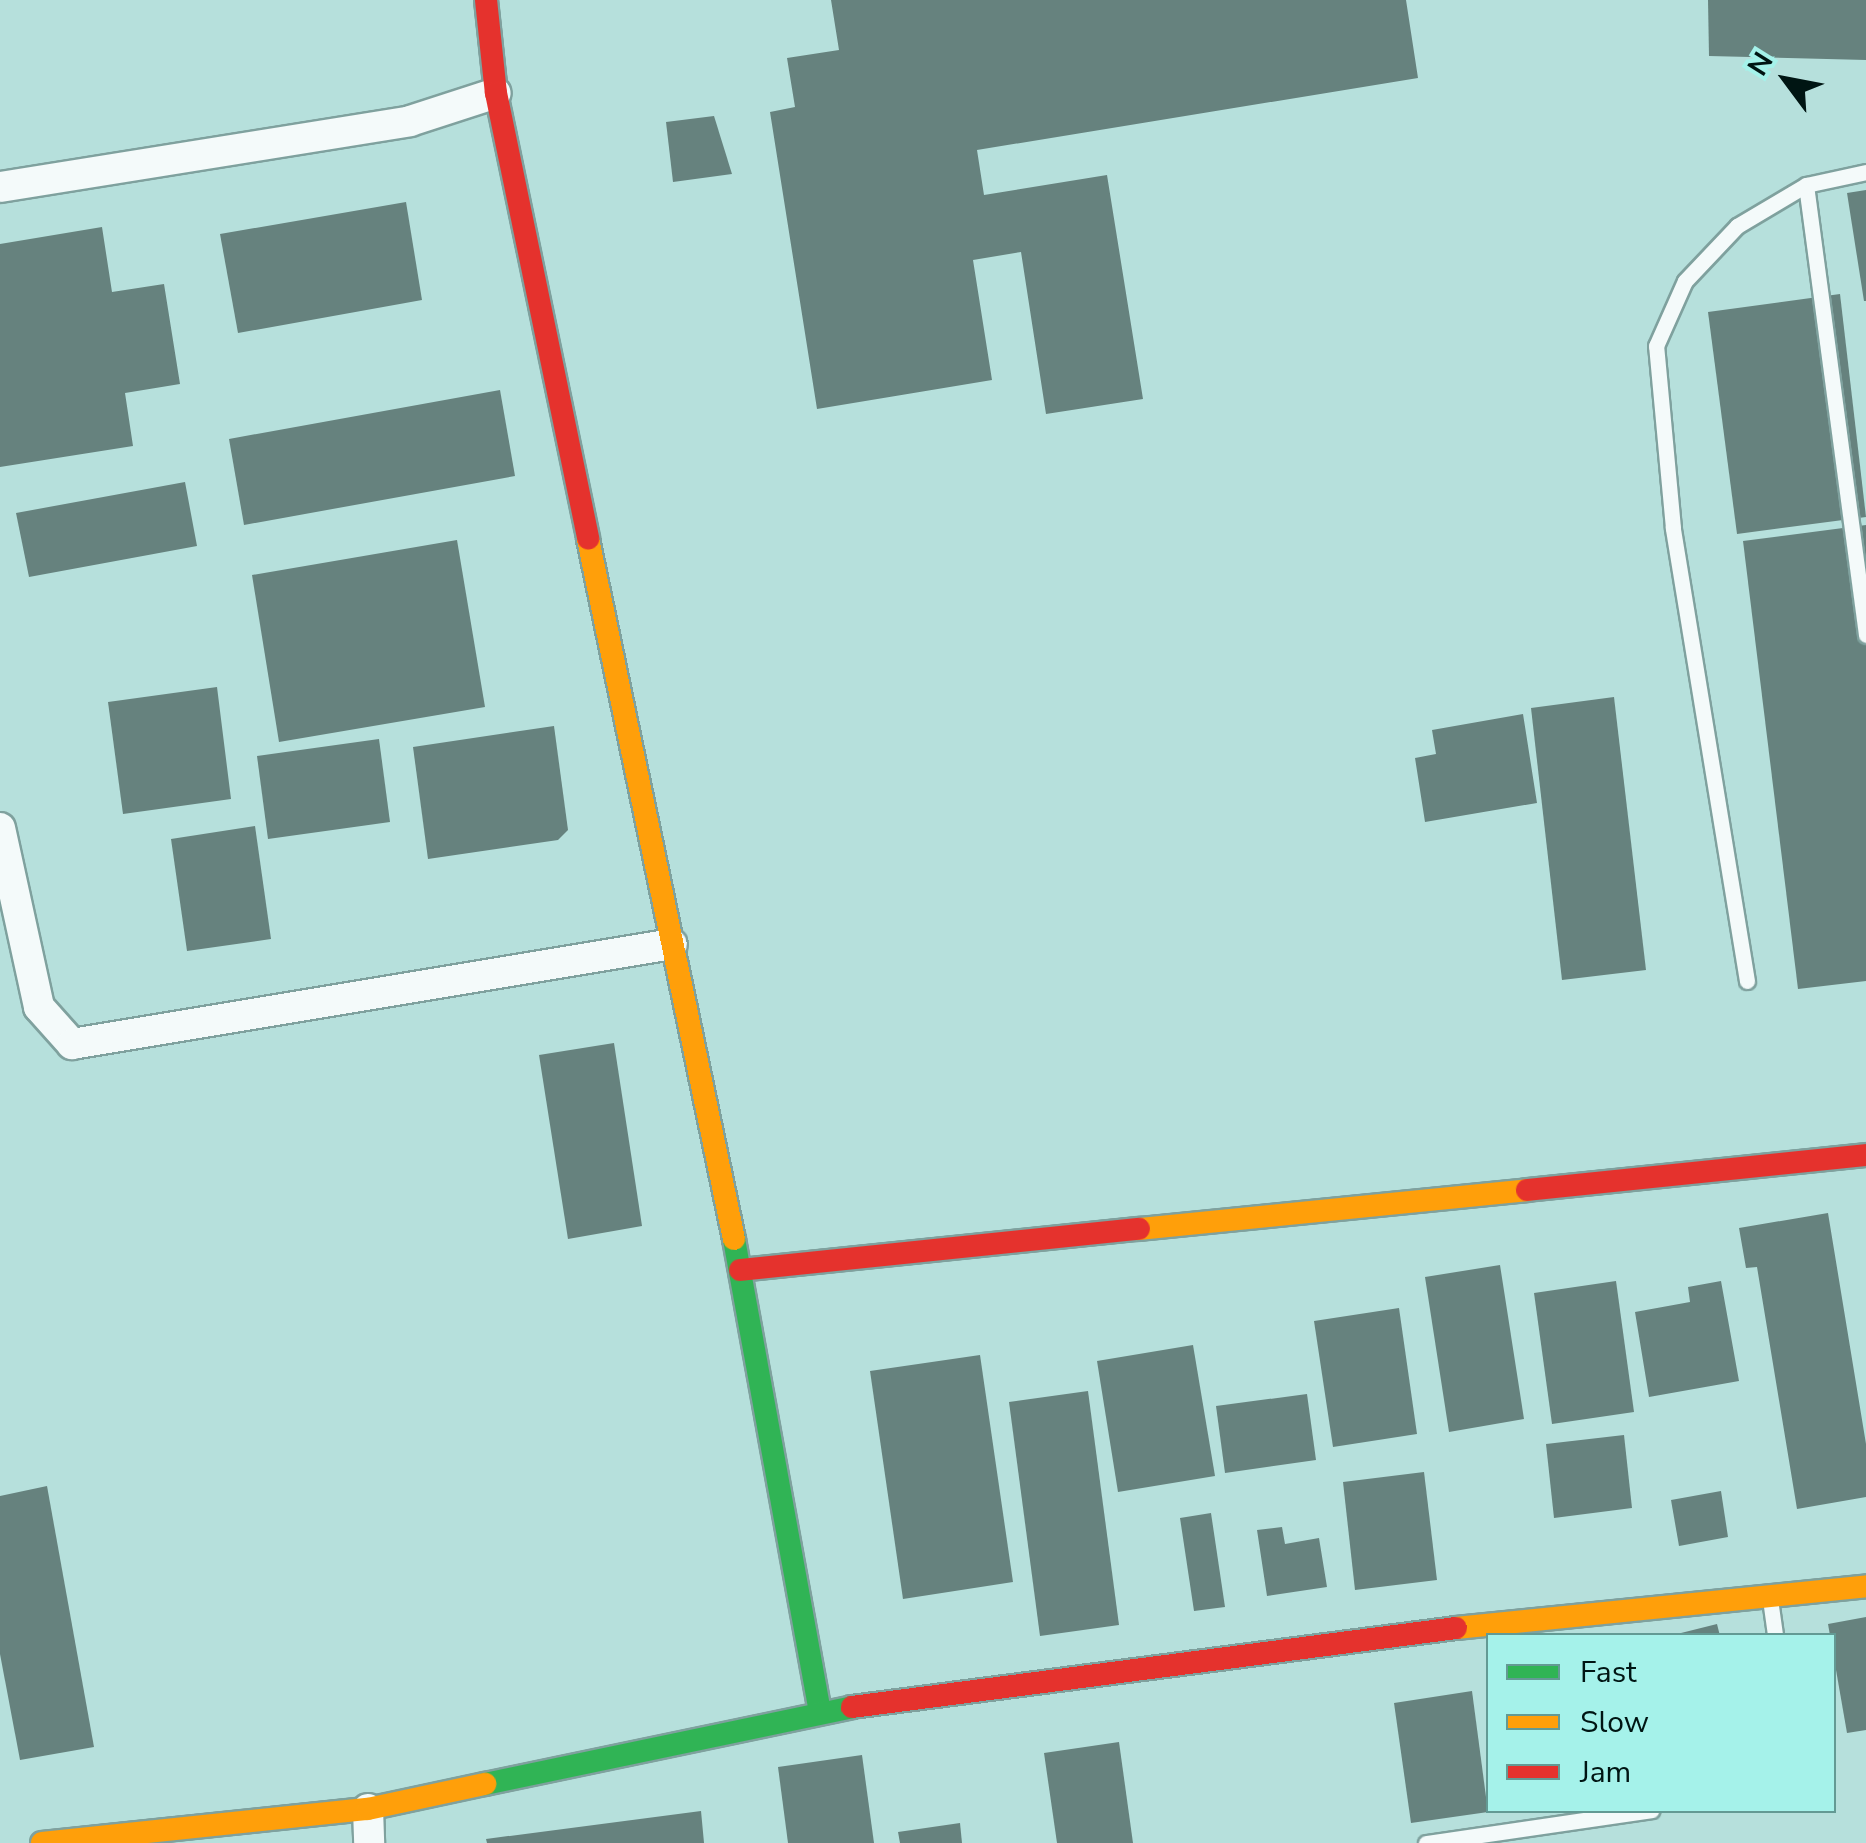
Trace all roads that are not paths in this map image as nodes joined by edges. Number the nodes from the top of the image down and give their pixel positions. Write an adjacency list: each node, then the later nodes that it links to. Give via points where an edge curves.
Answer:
1 (486, 0): 2 (street)
2 (496, 93): 5 (street, via 410,122); 8 (street)
3 (1866, 172): 4 (lane)
4 (1806, 186): 6 (lane); 9 (lane, via 1737,226 1684,280 1656,346 1673,528)
5 (0, 187)
6 (1866, 635)
7 (0, 828): 8 (street, via 39,1006 72,1044)
8 (672, 944): 11 (street)
9 (1746, 981)
10 (1866, 1155): 11 (street)
11 (740, 1270): 15 (street)
12 (1866, 1586): 13 (street)
13 (1770, 1596): 14 (lane); 15 (street)
14 (1776, 1633)
15 (820, 1712): 16 (street)
16 (368, 1809): 18 (street); 19 (street)
17 (1631, 1813): 20 (lane)
18 (42, 1843)
19 (369, 1843)
20 (1426, 1843)

